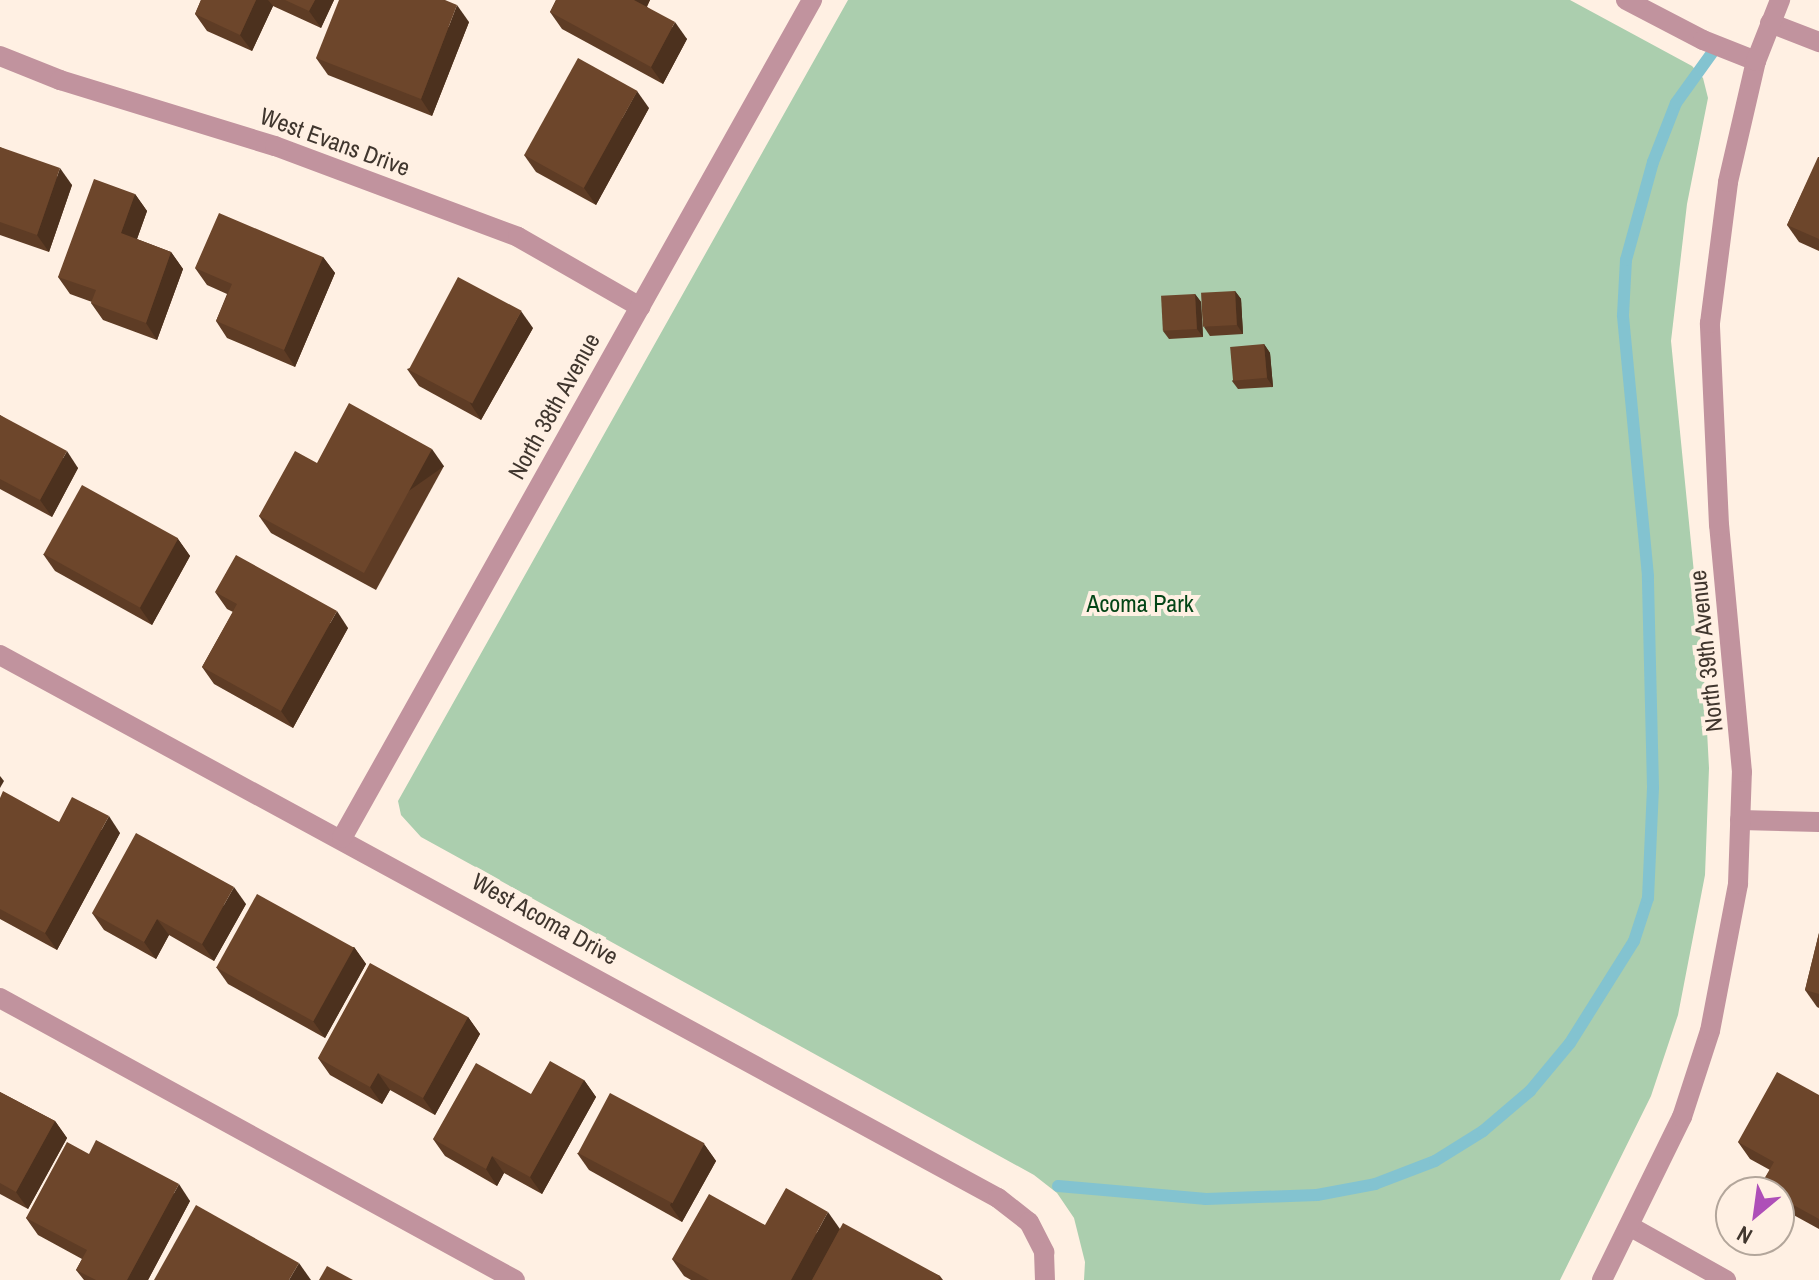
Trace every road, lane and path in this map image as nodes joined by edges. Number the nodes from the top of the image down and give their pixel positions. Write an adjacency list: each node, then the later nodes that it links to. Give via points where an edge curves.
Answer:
1 (812, 0): 8 (street, North 38th Avenue)
2 (1626, 0): 7 (street)
3 (1780, 0): 4 (street, North 39th Avenue)
4 (1770, 23): 5 (street); 7 (street, North 39th Avenue)
5 (1819, 42)
6 (0, 56): 8 (street, West Evans Drive, via 60,80 275,146 518,237)
7 (1756, 61): 10 (street, North 39th Avenue, via 1728,182 1710,323 1719,525 1737,672)
8 (640, 307): 12 (street, North 38th Avenue)
9 (0, 655): 12 (street, West Acoma Drive)
10 (1740, 820): 11 (street); 14 (street, North 39th Avenue, via 1738,884 1710,1031 1682,1117)
11 (1819, 822)
12 (342, 838): 16 (street, West Acoma Drive, via 998,1198 1029,1222 1044,1252)
13 (0, 998): 15 (street)
14 (1631, 1227): 17 (street, North 39th Avenue); 18 (street)
15 (515, 1280)
16 (1045, 1280)
17 (1602, 1280)
18 (1726, 1280)

